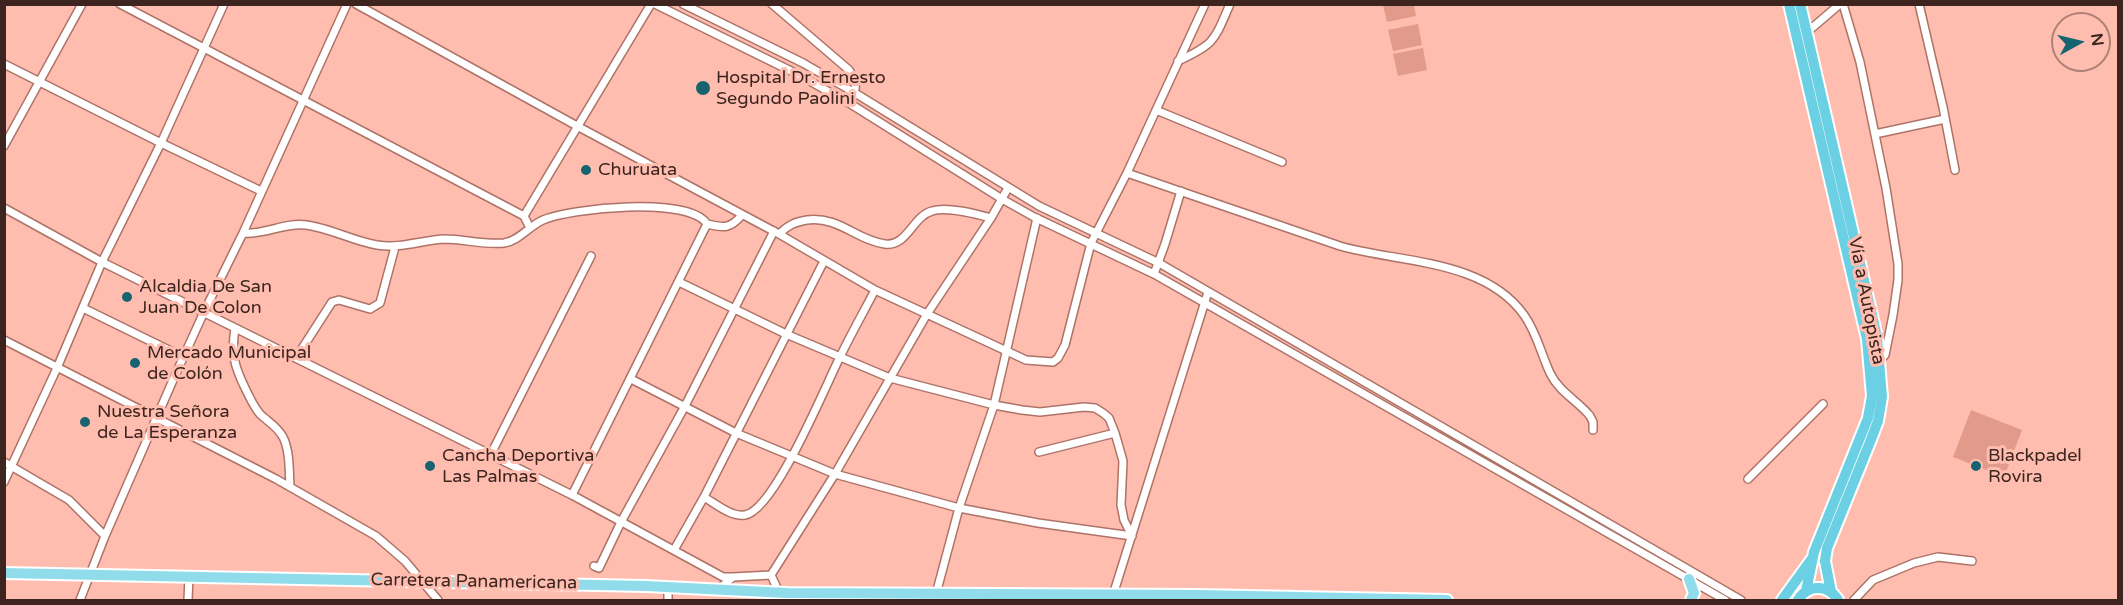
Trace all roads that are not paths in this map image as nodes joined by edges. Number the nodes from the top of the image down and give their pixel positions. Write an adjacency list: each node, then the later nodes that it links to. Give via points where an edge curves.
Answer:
1 (82, 4): 19 (street)
2 (120, 4): 16 (street)
3 (224, 4): 16 (street)
4 (347, 4): 21 (street)
5 (356, 4): 25 (street)
6 (653, 4): 22 (street); 25 (street)
7 (683, 4): 20 (street)
8 (772, 4): 20 (street, via 849,70 857,85)
9 (1205, 4): 17 (street)
10 (1230, 4): 17 (street, via 1209,45)
11 (1789, 4): 15 (highway, Vía a Autopista)
12 (1800, 4): 15 (highway, Vía a Autopista)
13 (1841, 4): 15 (street); 26 (street, via 1860,62)
14 (1919, 4): 24 (street)
15 (1802, 34): 68 (highway, Vía a Autopista); 94 (highway, Vía a Autopista, via 1867,339 1872,396 1861,438)
16 (205, 49): 21 (street); 27 (street)
17 (1178, 61): 23 (street)
18 (4, 64): 19 (street)
19 (41, 82): 27 (street); 28 (street)
20 (855, 93): 22 (street); 32 (street)
21 (303, 101): 34 (street); 38 (street)
22 (849, 103): 35 (street)
23 (1156, 110): 29 (street); 31 (street)
24 (1945, 119): 26 (street); 30 (street)
25 (577, 126): 37 (street); 38 (street)
26 (1875, 134): 68 (street, via 1899,272 1887,346)
27 (161, 143): 34 (street); 50 (street)
28 (4, 146)
29 (1282, 162)
30 (1955, 170)
31 (1126, 173): 33 (street); 44 (street)
32 (1008, 188): 35 (street); 44 (street)
33 (1180, 191): 51 (street); 76 (street, via 1340,246 1417,260 1488,283 1523,313 1550,373 1559,388 1590,416)
34 (261, 192): 45 (street)
35 (1002, 199): 39 (street); 40 (street)
36 (4, 208): 50 (street)
37 (742, 215): 41 (street, via 734,225); 43 (street)
38 (525, 216): 42 (street)
39 (991, 218): 43 (street, via 931,211 919,217 899,241 888,244 824,220 794,222); 60 (street)
40 (1036, 218): 46 (street); 64 (street)
41 (707, 224): 42 (street, via 691,213 629,207 561,215); 53 (street)
42 (530, 228): 47 (street, via 504,243 444,239)
43 (776, 232): 49 (street); 58 (street)
44 (1096, 232): 46 (street); 51 (street)
45 (243, 233): 47 (street, via 304,224 370,244); 59 (street)
46 (1091, 243): 52 (street); 64 (street, via 1065,345 1058,357 1053,362 1026,360)
47 (395, 247): 67 (street, via 380,303 370,309 339,300 332,302)
48 (591, 256): 80 (street)
49 (824, 261): 54 (street); 62 (street)
50 (102, 262): 57 (street); 59 (street)
51 (1159, 263): 52 (street); 55 (street)
52 (1154, 274): 56 (street)
53 (679, 282): 58 (street); 71 (street)
54 (875, 290): 60 (street); 66 (street)
55 (1208, 292): 56 (street); 120 (street)
56 (1203, 303): 92 (street); 102 (street)
57 (83, 308): 65 (street); 69 (street)
58 (735, 308): 62 (street); 74 (street)
59 (204, 312): 61 (street); 65 (street)
60 (927, 314): 64 (street); 70 (street)
61 (235, 328): 67 (street); 86 (street, via 236,370 253,404 278,428 284,440)
62 (786, 334): 66 (street); 77 (street)
63 (4, 340): 69 (street)
64 (1006, 352): 73 (street)
65 (183, 357): 75 (street)
66 (840, 357): 70 (street); 81 (street)
67 (296, 358): 80 (street)
68 (1880, 360): 110 (highway, Vía a Autopista, via 1882,397 1878,421 1827,548 1825,561)
69 (57, 368): 75 (street); 82 (street)
70 (890, 378): 73 (street); 83 (street)
71 (631, 379): 74 (street); 87 (street)
72 (1823, 404): 84 (street)
73 (994, 405): 78 (street, via 1040,411 1095,408 1109,418); 89 (street)
74 (685, 406): 77 (street); 90 (street)
75 (156, 418): 86 (street); 91 (street)
76 (1593, 430)
77 (736, 433): 81 (street); 88 (street)
78 (1115, 433): 79 (street); 92 (street, via 1123,461 1121,505)
79 (1039, 452)
80 (491, 454): 87 (street)
81 (792, 457): 83 (street); 88 (street, via 771,492 756,510 746,515 732,513)
82 (8, 464): 85 (street); 91 (street, via 69,500)
83 (835, 474): 89 (street); 99 (street)
84 (1748, 479)
85 (4, 482)
86 (290, 487): 103 (street, via 376,536)
87 (572, 495): 90 (street)
88 (704, 497): 93 (street)
89 (959, 508): 92 (street); 106 (street)
90 (621, 522): 93 (street); 96 (street, via 599,568)
91 (105, 536): 98 (street)
92 (1132, 536): 108 (street)
93 (674, 550): 101 (street, via 723,577)
94 (1813, 557): 109 (highway, Vía a Autopista); 121 (highway)
95 (1972, 561): 122 (street, via 1938,557 1914,563 1873,580)
96 (594, 566)
97 (4, 573): 98 (main road, Carretera Panamericana)
98 (90, 574): 100 (main road, Carretera Panamericana); 113 (street)
99 (771, 575): 101 (street); 107 (street)
100 (189, 577): 103 (main road, Carretera Panamericana); 114 (street)
101 (733, 577): 105 (street)
102 (1689, 579): 118 (main road, via 1694,593); 119 (street)
103 (423, 580): 104 (main road, Carretera Panamericana); 115 (street)
104 (668, 586): 105 (main road, Carretera Panamericana); 116 (street)
105 (720, 588): 107 (main road, Carretera Panamericana)
106 (936, 594): 107 (main road, Carretera Panamericana); 108 (main road, Carretera Panamericana)
107 (783, 595)
108 (1113, 595): 111 (main road, Carretera Panamericana)
109 (1802, 595): 110 (highway, via 1821,588); 121 (main road)
110 (1836, 598)
111 (1341, 599): 112 (main road, Carretera Panamericana)
112 (1394, 599): 117 (main road, Carretera Panamericana)
113 (80, 600)
114 (188, 600)
115 (438, 600)
116 (668, 600)
117 (1447, 600)
118 (1691, 600)
119 (1725, 600)
120 (1741, 600)
121 (1784, 600)
122 (1854, 600)

